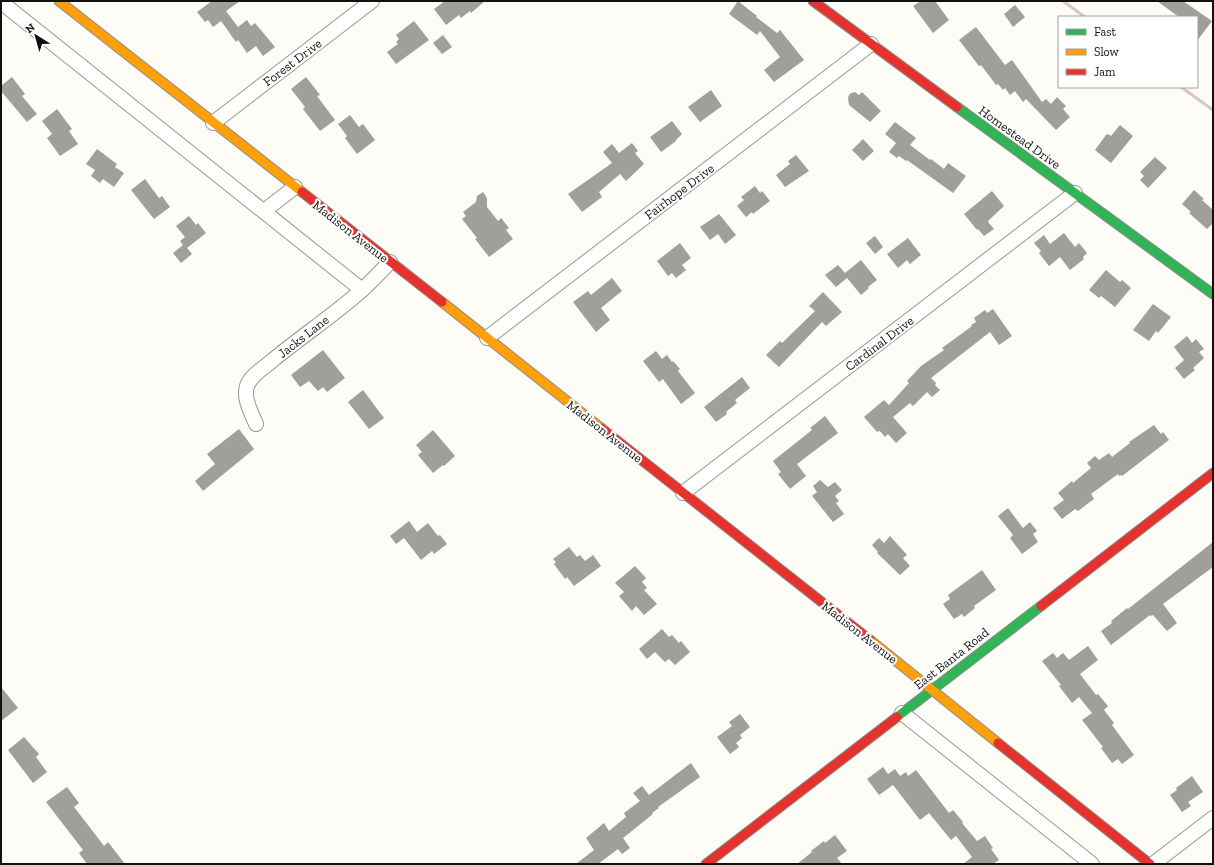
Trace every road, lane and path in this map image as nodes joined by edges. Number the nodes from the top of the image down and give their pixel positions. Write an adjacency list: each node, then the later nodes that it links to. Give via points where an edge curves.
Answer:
1 (59, 1): 6 (main road, Madison Avenue)
2 (372, 1): 6 (street, Forest Drive)
3 (813, 1): 5 (main road, Homestead Drive)
4 (1, 2): 9 (street)
5 (871, 44): 8 (main road, Homestead Drive); 13 (street, Fairhope Drive)
6 (213, 123): 7 (main road, Madison Avenue)
7 (295, 187): 9 (street); 10 (main road, Madison Avenue)
8 (1075, 193): 12 (main road, Homestead Drive); 16 (street, Cardinal Drive)
9 (264, 211): 11 (street)
10 (390, 262): 11 (street, Jacks Lane); 13 (main road, Madison Avenue)
11 (362, 290): 14 (street, Jacks Lane, via 249,382 246,396)
12 (1213, 294)
13 (487, 338): 16 (main road, Madison Avenue)
14 (256, 424)
15 (1213, 473): 17 (main road, East Banta Road)
16 (684, 493): 17 (main road, Madison Avenue)
17 (933, 689): 18 (main road, East Banta Road); 22 (main road, Madison Avenue)
18 (902, 713): 20 (main road, East Banta Road); 21 (street)
19 (1213, 818): 23 (street)
20 (706, 864)
21 (1092, 864)
22 (1150, 864)
23 (1153, 864)

